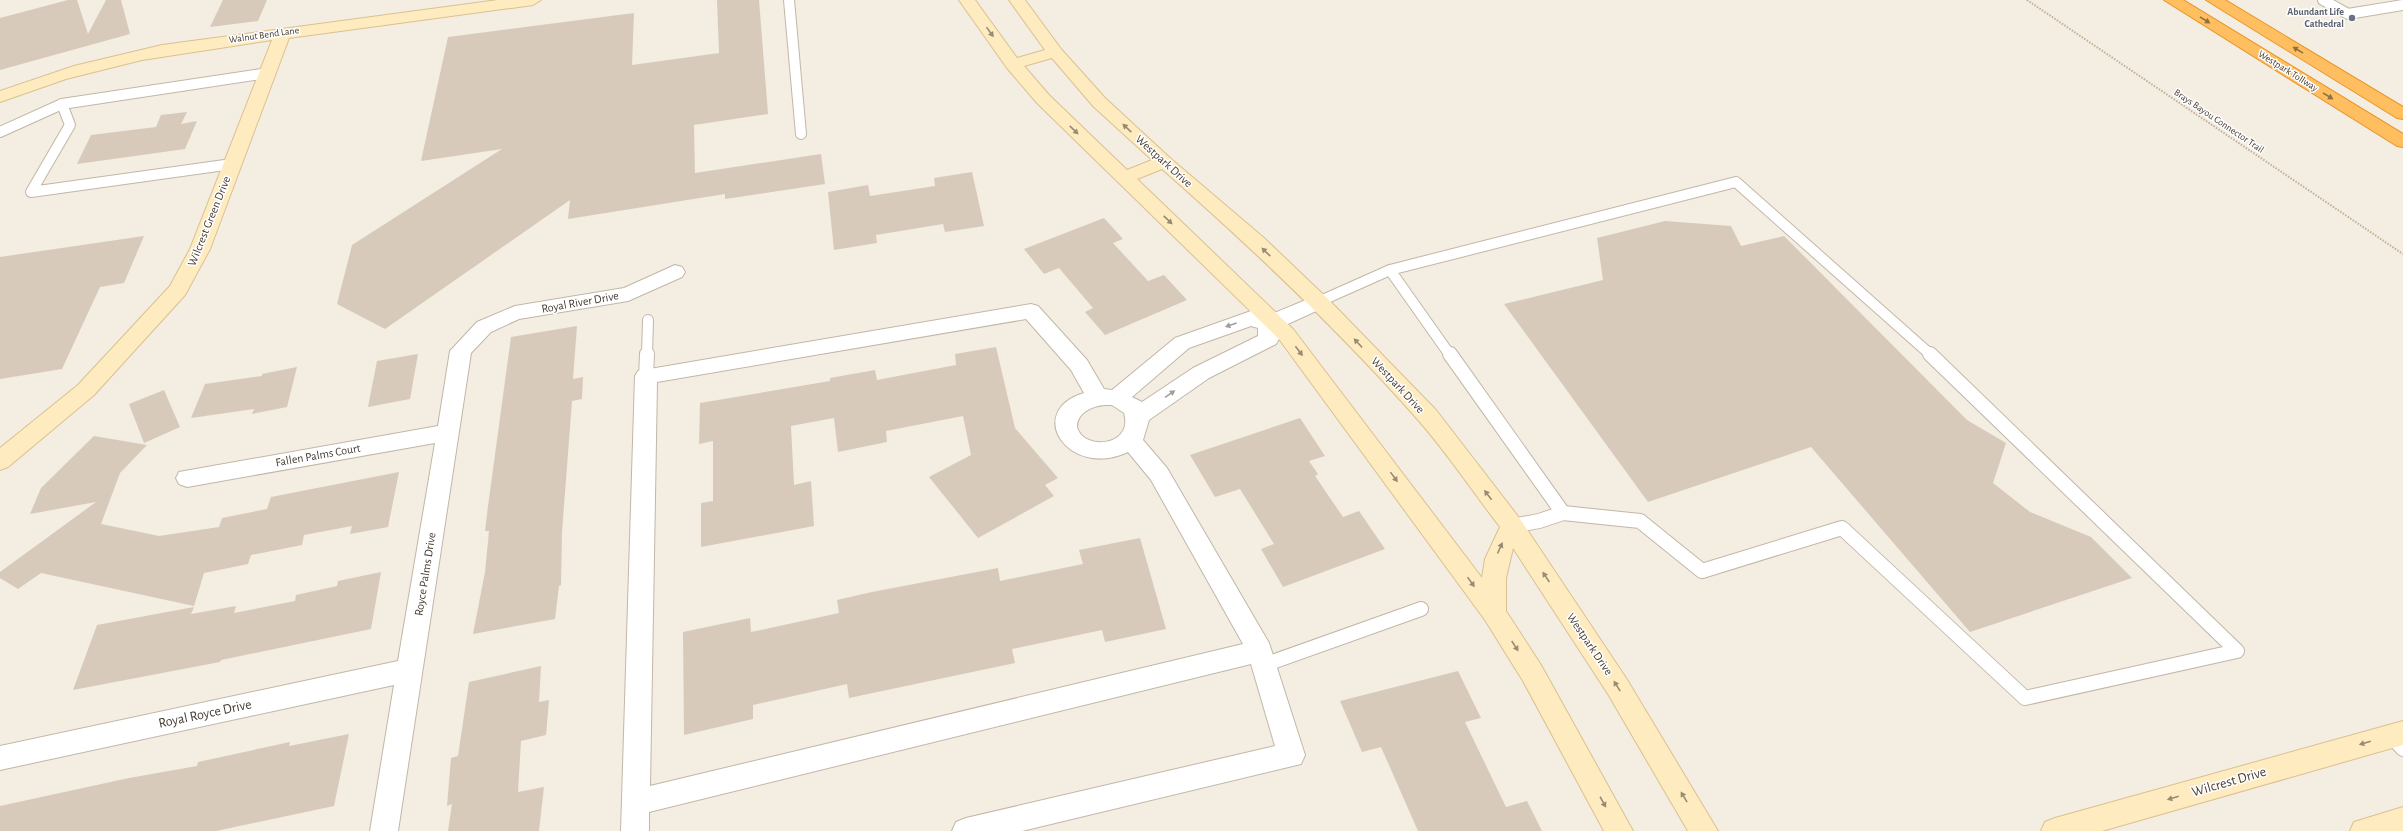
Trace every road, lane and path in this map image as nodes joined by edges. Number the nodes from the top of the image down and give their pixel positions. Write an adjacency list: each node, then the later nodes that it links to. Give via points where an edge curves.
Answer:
1 (533, 0): 9 (main road, Walnut Bend Lane)
2 (789, 0): 19 (lane)
3 (967, 0): 13 (main road, one-way to 13)
4 (1017, 0): 12 (main road, Westpark Drive)
5 (2027, 0): 24 (path, Brays Bayou Connector Trail)
6 (2172, 0): 20 (highway, Westpark Tollway, one-way to 20)
7 (2214, 0): 17 (highway, Westpark Tollway, one-way to 7)
8 (2323, 0): 10 (lane, via 2348,14)
9 (482, 3): 11 (main road, Walnut Bend Lane)
10 (2403, 5)
11 (283, 32): 14 (main road, Wilcrest Green Drive); 15 (main road, Walnut Bend Lane, via 162,50 114,60)
12 (1054, 52): 13 (main road); 21 (main road, Westpark Drive, one-way to 12, via 1099,102)
13 (1013, 64): 23 (main road, one-way to 23, via 1042,99)
14 (268, 73): 16 (lane); 22 (main road, Wilcrest Green Drive)
15 (0, 96)
16 (62, 104): 18 (lane); 22 (lane, via 70,125 31,192)
17 (2403, 114)
18 (0, 132)
19 (801, 134)
20 (2403, 142)
21 (1164, 162): 23 (main road); 27 (main road, Westpark Drive, one-way to 21, via 1257,242)
22 (232, 164): 36 (main road, Wilcrest Green Drive, via 200,249 178,290 86,390)
23 (1124, 178): 29 (main road, one-way to 29)
24 (2403, 254)
25 (1390, 270): 27 (lane); 38 (lane); 38 (lane, via 1736,182 1910,334 2238,651 2025,698 1842,528 1702,571 1640,521)
26 (675, 272): 30 (street, Royal River Drive, via 628,294 515,314)
27 (1318, 302): 29 (street); 39 (main road, Westpark Drive, one-way to 27, via 1428,416)
28 (648, 320): 31 (lane)
29 (1271, 322): 32 (street, one-way to 32, via 1251,318 1182,343); 33 (street, one-way to 29, via 1201,373 1269,339); 41 (main road, one-way to 41, via 1371,446)
30 (484, 327): 34 (street, Royce Palms Drive, via 461,351)
31 (646, 376): 32 (street, via 1031,310); 46 (street)
32 (1107, 398): 33 (street, via 1134,408); 35 (street, via 1082,403 1073,409 1067,418 1069,436 1076,444 1099,451 1122,446)
33 (1138, 416): 35 (street, via 1139,424)
34 (448, 432): 37 (street, Fallen Palms Court); 43 (street, Royce Palms Drive)
35 (1131, 440): 42 (street, via 1159,474)
36 (0, 461)
37 (187, 478)
38 (1563, 513): 39 (lane)
39 (1512, 526): 41 (main road, one-way to 39, via 1492,574 1499,549); 52 (main road, Westpark Drive, one-way to 39, via 1618,686)
40 (1421, 609): 42 (lane)
41 (1494, 613): 51 (main road, one-way to 51, via 1532,673)
42 (1262, 658): 46 (street); 50 (street, via 1292,755)
43 (410, 670): 45 (street, Royal Royce Drive); 48 (street, Royce Palms Drive)
44 (2399, 739): 53 (main road, Wilcrest Drive, one-way to 53)
45 (0, 758)
46 (636, 802): 49 (street)
47 (2403, 820): 54 (main road)
48 (384, 831)
49 (635, 831)
50 (966, 831)
51 (1619, 831)
52 (1704, 831)
53 (2055, 831)
54 (2364, 831)

